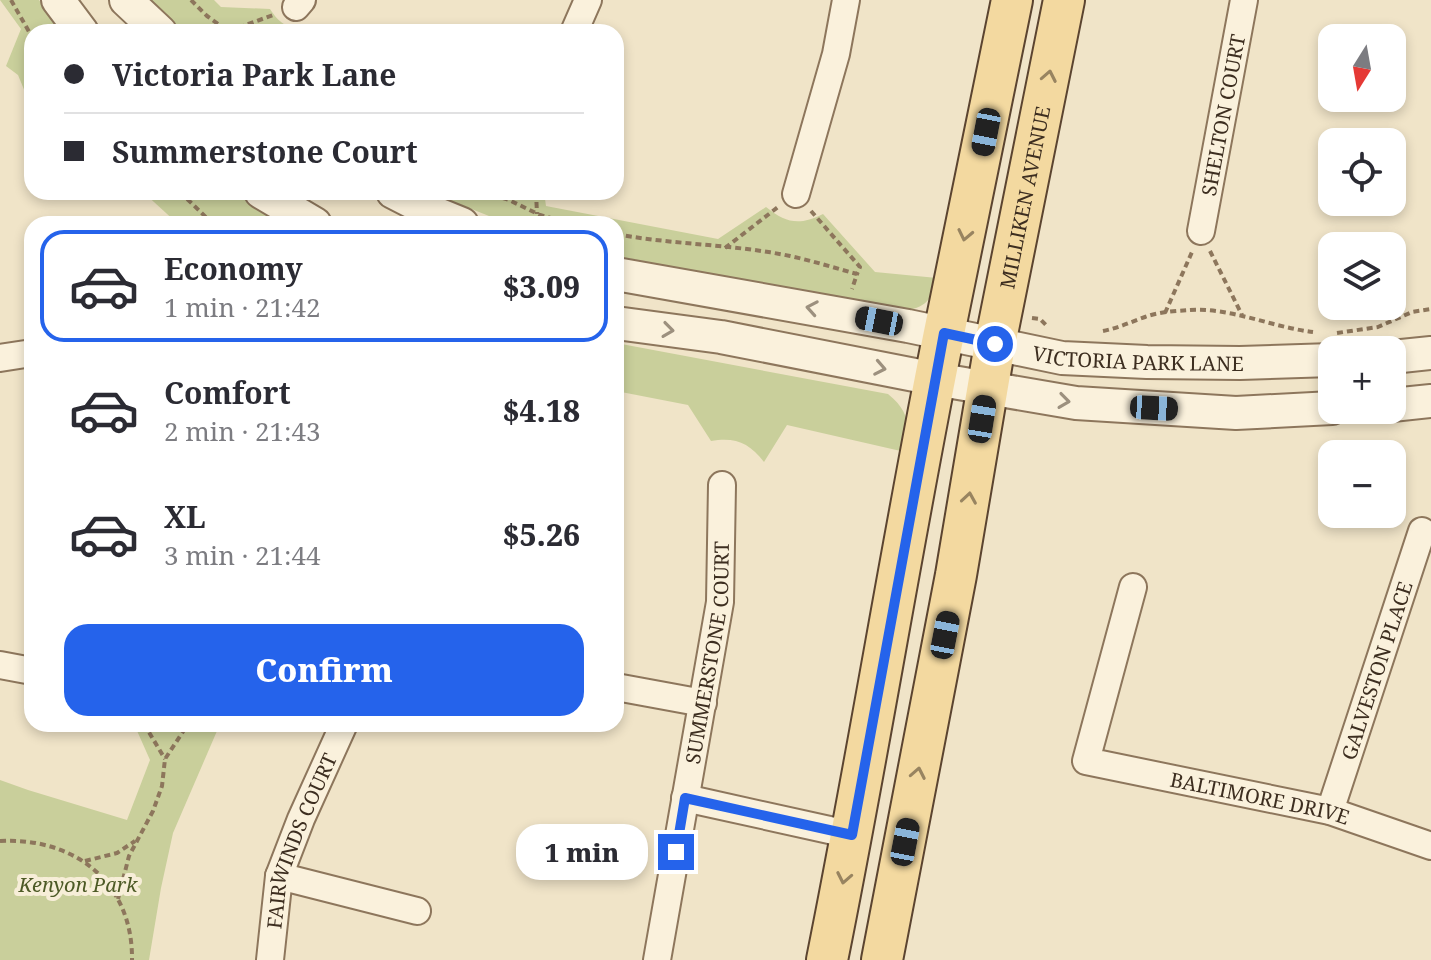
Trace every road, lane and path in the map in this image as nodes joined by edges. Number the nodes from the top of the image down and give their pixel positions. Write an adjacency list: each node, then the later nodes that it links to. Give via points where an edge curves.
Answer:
1 (11, 0): 11 (path)
2 (58, 0): 12 (street)
3 (126, 0): 13 (street)
4 (191, 0): 14 (path)
5 (588, 0): 16 (street)
6 (846, 0): 17 (street)
7 (1012, 0): 35 (main road, one-way to 35)
8 (1064, 0): 36 (main road, MILLIKEN AVENUE, one-way to 8)
9 (1244, 0): 28 (street, SHELTON COURT)
10 (299, 4): 15 (path)
11 (25, 24)
12 (76, 24)
13 (152, 24)
14 (218, 24)
15 (249, 24)
16 (578, 24)
17 (796, 194): 29 (path); 30 (path, via 860,267)
18 (188, 200): 24 (path)
19 (274, 200): 25 (street)
20 (409, 200): 26 (street)
21 (509, 200): 23 (path)
22 (536, 200): 23 (path)
23 (537, 214): 27 (path)
24 (205, 216)
25 (302, 216)
26 (442, 216)
27 (544, 216)
28 (1201, 231): 32 (path); 33 (path)
29 (725, 248)
30 (857, 274)
31 (624, 275): 35 (street, VICTORIA PARK LANE, one-way to 31)
32 (1165, 313)
33 (1243, 316)
34 (624, 324): 42 (street, one-way to 42, via 721,337)
35 (944, 333): 36 (street, VICTORIA PARK LANE); 42 (main road)
36 (995, 344): 41 (street, VICTORIA PARK LANE, via 1062,358); 43 (main road, MILLIKEN AVENUE)
37 (1431, 353): 39 (street)
38 (24, 354): 40 (street)
39 (1406, 356)
40 (0, 358)
41 (1318, 360)
42 (935, 379): 43 (street); 60 (main road)
43 (987, 388): 46 (street, one-way to 46, via 1076,403 1181,410); 72 (main road, MILLIKEN AVENUE, one-way to 43)
44 (1431, 401): 45 (street)
45 (1406, 404)
46 (1318, 409)
47 (722, 485): 53 (street, SUMMERSTONE COURT, via 720,602)
48 (1422, 531): 59 (street, GALVESTON PLACE)
49 (1133, 587): 59 (street, BALTIMORE DRIVE, via 1086,761)
50 (0, 665): 51 (street)
51 (24, 670)
52 (624, 688): 53 (street)
53 (703, 703): 58 (street, SUMMERSTONE COURT)
54 (149, 732): 57 (path)
55 (183, 732): 57 (path)
56 (340, 732): 65 (street, FAIRWINDS COURT)
57 (165, 759): 61 (path, via 162,786)
58 (685, 798): 60 (street); 70 (street, SUMMERSTONE COURT)
59 (1330, 811): 63 (street, BALTIMORE DRIVE)
60 (852, 835): 71 (main road, one-way to 71)
61 (137, 839): 64 (path, via 117,853); 66 (path)
62 (0, 841): 64 (path, via 36,843)
63 (1431, 846)
64 (83, 862): 66 (path)
65 (279, 876): 67 (street); 69 (street, FAIRWINDS COURT)
66 (118, 899): 68 (path, via 132,939)
67 (417, 911)
68 (132, 960)
69 (270, 960)
70 (657, 960)
71 (827, 960)
72 (882, 960)

